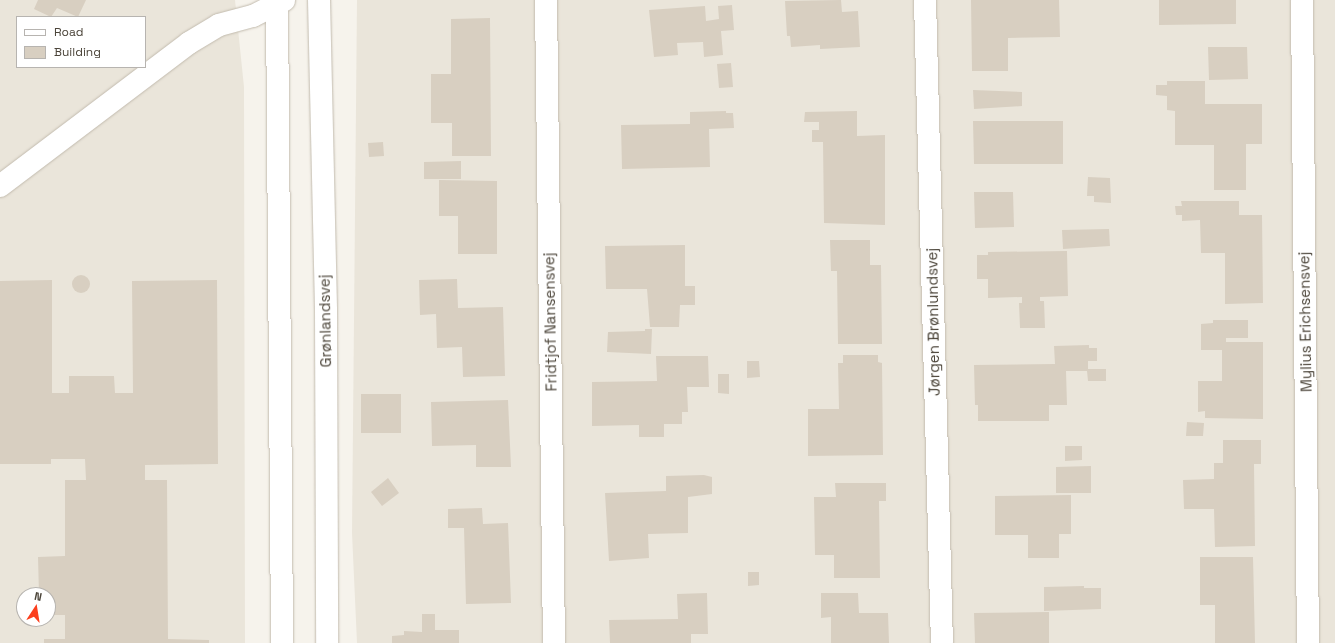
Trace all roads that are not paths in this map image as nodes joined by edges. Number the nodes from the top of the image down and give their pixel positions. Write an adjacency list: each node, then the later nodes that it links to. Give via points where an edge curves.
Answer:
1 (319, 0): 8 (street, Grønlandsvej, via 326,310)
2 (546, 0): 9 (street, Fridtjof Nansensvej)
3 (925, 0): 10 (street, Jørgen Brønlundsvej)
4 (1302, 0): 11 (street, Mylius Erichsensvej)
5 (280, 1): 6 (street, via 253,16 219,25 189,43); 7 (street)
6 (0, 186)
7 (282, 643)
8 (327, 643)
9 (554, 643)
10 (942, 643)
11 (1308, 643)

